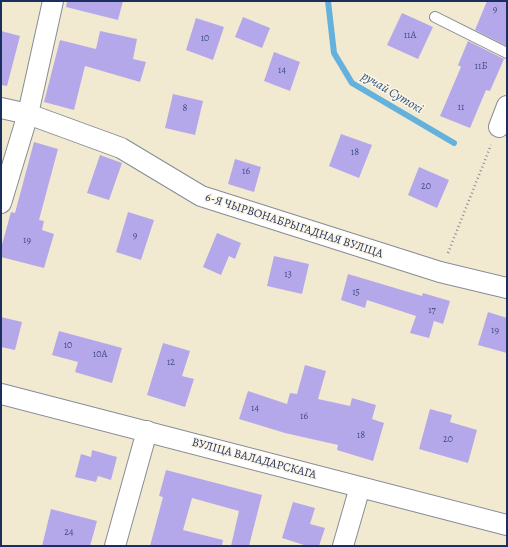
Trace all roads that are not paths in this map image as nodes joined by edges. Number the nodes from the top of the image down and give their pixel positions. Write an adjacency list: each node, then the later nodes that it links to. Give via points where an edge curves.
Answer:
1 (53, 1): 6 (street)
2 (435, 17): 3 (lane)
3 (507, 54)
4 (507, 106): 7 (street)
5 (1, 108): 6 (street, 6-Я ЧЫРВОНАБРЫГАДНАЯ ВУЛІЦА)
6 (28, 114): 8 (street); 9 (street, 6-Я ЧЫРВОНАБРЫГАДНАЯ ВУЛІЦА, via 121,148 201,196 440,272)
7 (499, 127)
8 (1, 203)
9 (507, 288)
10 (1, 394): 11 (street, ВУЛІЦА ВАЛАДАРСКАГА)
11 (146, 431): 12 (street, ВУЛІЦА ВАЛАДАРСКАГА); 14 (street)
12 (360, 487): 13 (street, ВУЛІЦА ВАЛАДАРСКАГА); 15 (street)
13 (507, 525)
14 (115, 546)
15 (343, 546)

